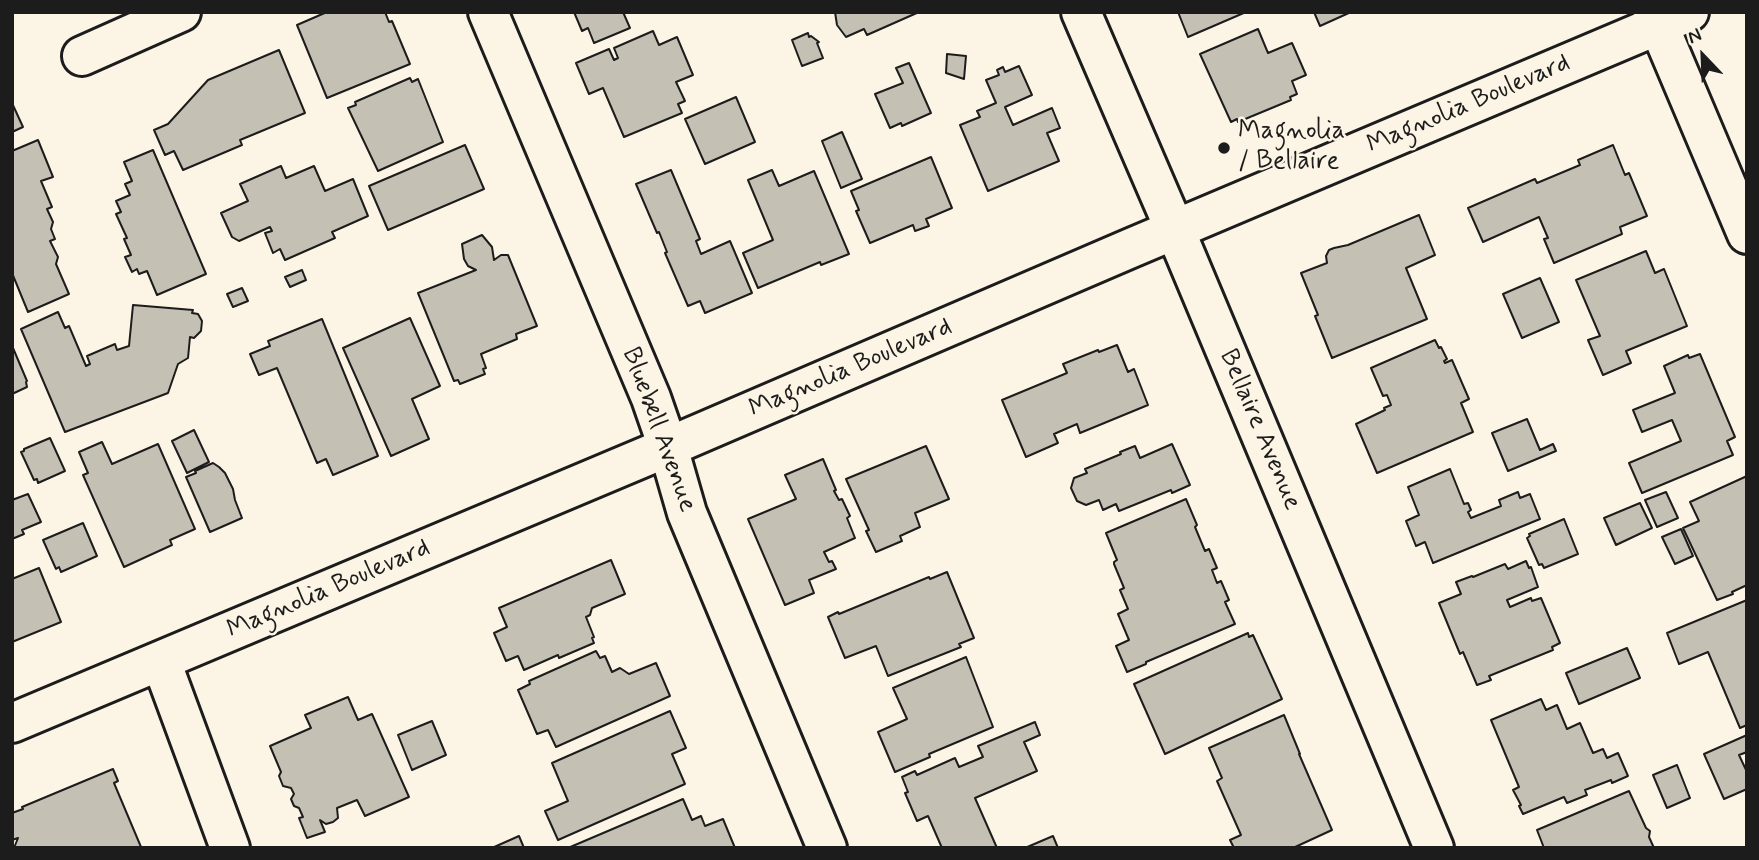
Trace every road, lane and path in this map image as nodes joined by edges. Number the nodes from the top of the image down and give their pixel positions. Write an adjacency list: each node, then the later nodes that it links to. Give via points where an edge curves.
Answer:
1 (181, 12): 5 (street)
2 (488, 12): 8 (street, Bluebell Avenue)
3 (1081, 12): 6 (street, Bellaire Avenue)
4 (1667, 17): 6 (street, Magnolia Boulevard); 7 (street)
5 (82, 56)
6 (1175, 230): 8 (street, Magnolia Boulevard); 13 (street, Bellaire Avenue)
7 (1747, 234)
8 (668, 447): 9 (street, Magnolia Boulevard); 12 (street, Bluebell Avenue, via 687,513)
9 (161, 661): 10 (street, Magnolia Boulevard); 11 (street)
10 (12, 723)
11 (230, 848)
12 (827, 848)
13 (1434, 848)

